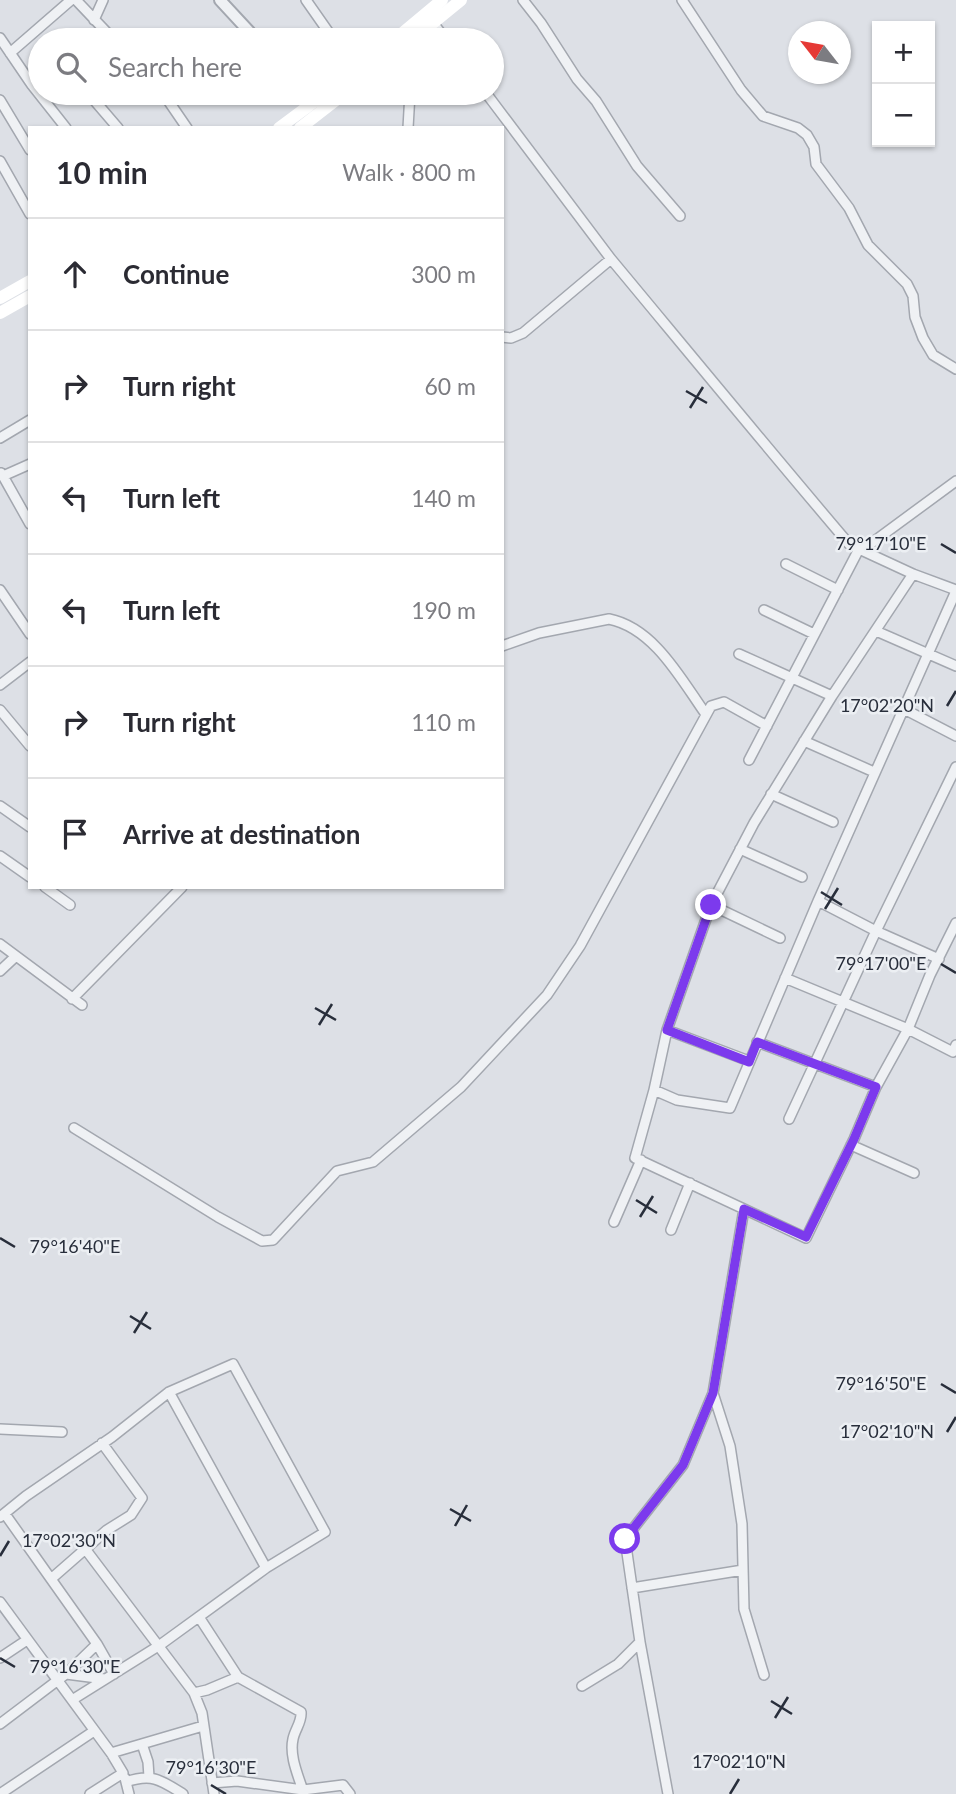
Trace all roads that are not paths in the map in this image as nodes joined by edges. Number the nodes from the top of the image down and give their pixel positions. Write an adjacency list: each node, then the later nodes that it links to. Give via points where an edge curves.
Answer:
1 (73, 0): 9 (street); 11 (street)
2 (103, 0): 9 (street)
3 (220, 0): 13 (street)
4 (306, 0): 14 (street)
5 (442, 0): 15 (main road)
6 (461, 0): 10 (main road)
7 (523, 0): 39 (street, via 637,166)
8 (682, 0): 46 (street, via 763,116 807,135 816,164 849,208 868,245 914,296 915,317 933,355)
9 (94, 20): 12 (street)
10 (433, 23): 16 (main road); 17 (street)
11 (40, 28)
12 (102, 28)
13 (246, 28)
14 (326, 28)
15 (408, 28)
16 (427, 28)
17 (437, 28)
18 (0, 38): 20 (street)
19 (28, 38): 20 (street)
20 (10, 53): 21 (street)
21 (28, 77)
22 (0, 100): 36 (street)
23 (49, 105): 30 (street)
24 (98, 105): 31 (street)
25 (171, 105): 32 (street)
26 (301, 105): 33 (main road)
27 (330, 105): 34 (main road)
28 (409, 105): 35 (street)
29 (495, 105): 40 (street)
30 (65, 126)
31 (116, 126)
32 (186, 126)
33 (281, 126)
34 (303, 126)
35 (408, 126)
36 (28, 147)
37 (0, 161): 38 (street)
38 (28, 210)
39 (680, 216)
40 (611, 259): 45 (street, via 523,332); 53 (street, via 849,544)
41 (28, 282): 43 (main road)
42 (28, 297): 44 (main road)
43 (0, 298)
44 (0, 313)
45 (504, 337)
46 (956, 369)
47 (28, 421): 48 (street)
48 (0, 438)
49 (28, 465): 50 (street)
50 (1, 474): 52 (street)
51 (956, 481): 53 (street)
52 (28, 521)
53 (859, 549): 55 (street); 57 (street)
54 (786, 564): 57 (street)
55 (913, 574): 58 (street); 61 (street)
56 (0, 590): 60 (street)
57 (838, 590): 62 (street)
58 (956, 591): 65 (street)
59 (764, 610): 62 (street)
60 (28, 631)
61 (876, 631): 65 (street); 70 (street)
62 (814, 634): 68 (street)
63 (504, 645): 73 (street, via 539,633 618,621 657,648)
64 (738, 654): 68 (street)
65 (929, 654): 67 (street); 71 (street)
66 (28, 664): 69 (street)
67 (956, 666)
68 (791, 678): 70 (street); 74 (street)
69 (0, 685)
70 (832, 696): 77 (street)
71 (902, 708): 76 (street); 80 (street)
72 (0, 710): 75 (street)
73 (705, 713): 74 (street, via 724,702); 115 (street, via 580,946 547,995 461,1087 373,1162 337,1171 273,1240 262,1241 218,1217)
74 (767, 726): 78 (street)
75 (26, 734)
76 (956, 736)
77 (804, 741): 80 (street); 81 (street)
78 (749, 760)
79 (956, 767): 95 (street)
80 (874, 772): 91 (street)
81 (771, 794): 83 (street); 85 (street)
82 (0, 806): 84 (street)
83 (833, 822)
84 (28, 826)
85 (740, 849): 88 (street); 93 (street)
86 (0, 856): 87 (street)
87 (28, 876)
88 (802, 877)
89 (48, 889): 92 (street)
90 (180, 889): 103 (street)
91 (818, 901): 95 (street); 102 (street)
92 (70, 905)
93 (711, 905): 96 (street); 107 (street)
94 (956, 923): 97 (street)
95 (876, 931): 100 (street); 104 (street)
96 (780, 938)
97 (953, 938): 100 (street)
98 (0, 944): 99 (street)
99 (16, 956): 101 (street); 103 (street)
100 (939, 959): 106 (street)
101 (0, 971)
102 (785, 978): 104 (street); 108 (street)
103 (72, 999): 105 (street)
104 (844, 1002): 106 (street); 111 (street)
105 (82, 1005)
106 (908, 1029): 109 (street); 112 (street)
107 (667, 1030): 110 (street); 113 (street)
108 (757, 1042): 110 (street); 111 (street)
109 (955, 1050)
110 (749, 1062): 113 (street, via 730,1108 677,1100)
111 (814, 1064): 112 (street); 114 (street)
112 (876, 1087): 116 (street)
113 (654, 1090): 117 (street, via 635,1158)
114 (789, 1119)
115 (74, 1128)
116 (851, 1145): 118 (street); 120 (street, via 806,1237)
117 (641, 1160): 119 (street); 121 (street)
118 (914, 1173)
119 (690, 1183): 120 (street); 122 (street)
120 (744, 1209): 124 (street)
121 (614, 1222)
122 (671, 1230)
123 (169, 1392): 127 (street); 130 (street); 130 (street, via 233,1364 275,1438 325,1532)
124 (713, 1393): 131 (street, via 730,1446 742,1524); 133 (street, via 683,1465 625,1539)
125 (0, 1429): 126 (street)
126 (62, 1432)
127 (102, 1443): 128 (street); 129 (street, via 142,1498 131,1515)
128 (3, 1515): 132 (street)
129 (86, 1550): 132 (street); 139 (street)
130 (266, 1568): 135 (street)
131 (743, 1570): 133 (street); 143 (street, via 744,1608)
132 (51, 1579): 138 (street)
133 (632, 1588): 137 (street)
134 (0, 1602): 136 (street)
135 (199, 1617): 139 (street); 144 (street)
136 (27, 1640): 140 (street); 146 (street)
137 (640, 1642): 147 (street, via 618,1664); 165 (street)
138 (97, 1644): 141 (street); 142 (street)
139 (160, 1645): 142 (street); 148 (street)
140 (0, 1658)
141 (65, 1674): 145 (street); 146 (street)
142 (114, 1674): 145 (street)
143 (764, 1675)
144 (238, 1677): 148 (street); 158 (street, via 301,1712 292,1751)
145 (105, 1679): 149 (street)
146 (57, 1681): 149 (street); 150 (street)
147 (582, 1686)
148 (194, 1693): 151 (street)
149 (72, 1700): 152 (street)
150 (0, 1724)
151 (202, 1726): 153 (street); 157 (street)
152 (94, 1731): 154 (street); 159 (street)
153 (142, 1744): 154 (street); 156 (street)
154 (111, 1753): 155 (street)
155 (125, 1777): 156 (street); 160 (street); 161 (street)
156 (149, 1777): 162 (street)
157 (212, 1783): 158 (street, via 237,1781); 163 (street)
158 (303, 1792): 164 (street, via 343,1786)
159 (0, 1794)
160 (90, 1794)
161 (129, 1794)
162 (183, 1794)
163 (213, 1794)
164 (350, 1794)
165 (668, 1794)

